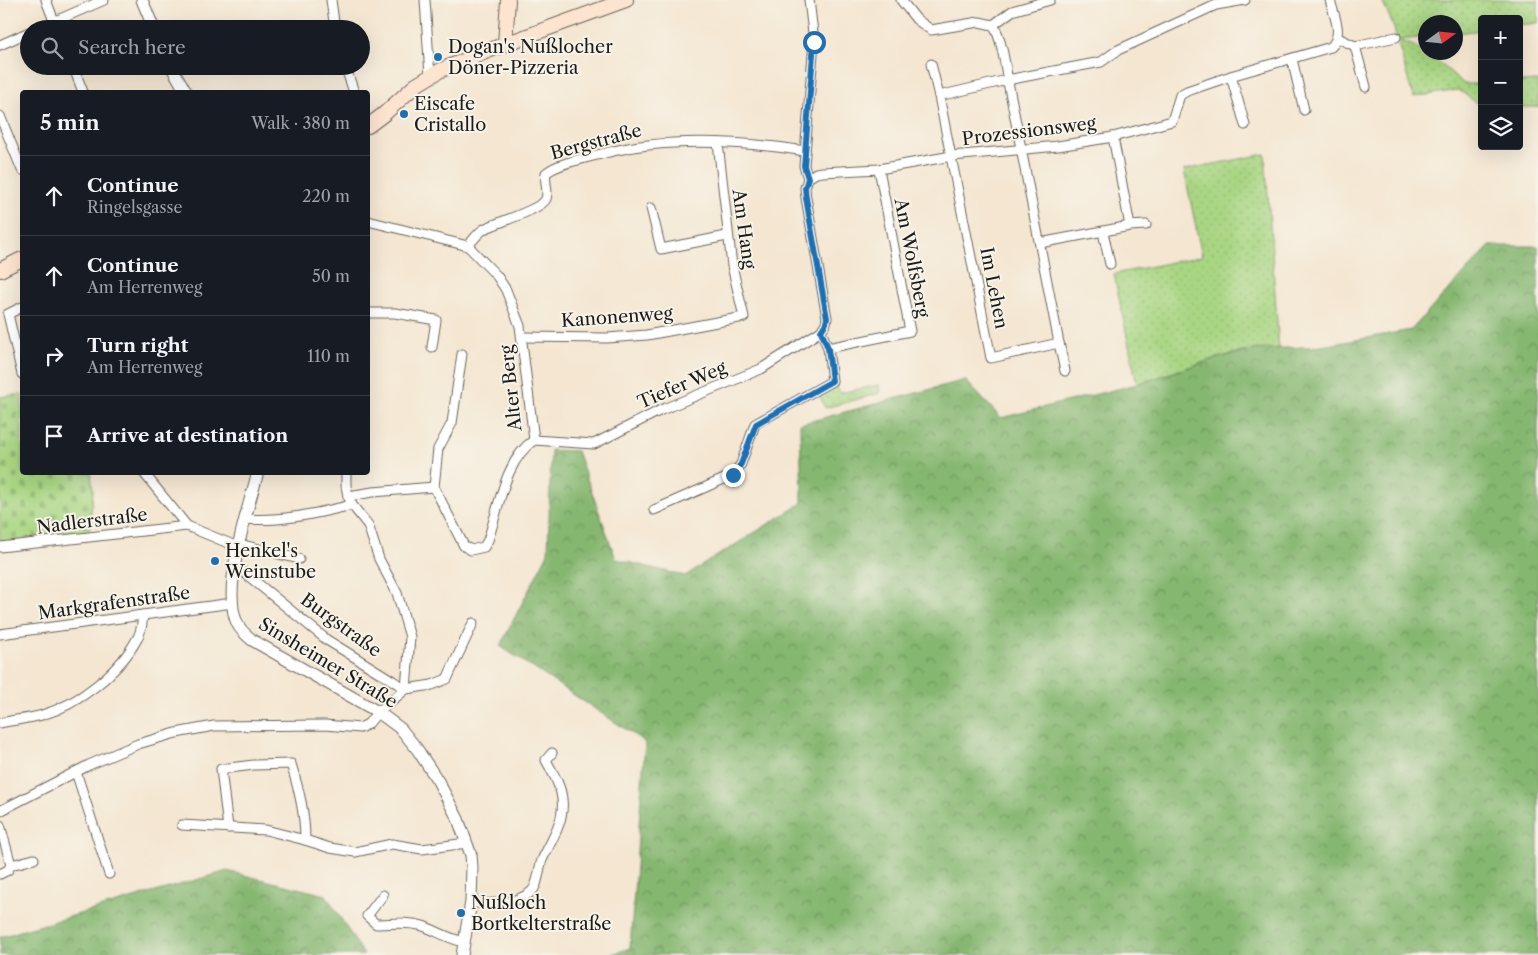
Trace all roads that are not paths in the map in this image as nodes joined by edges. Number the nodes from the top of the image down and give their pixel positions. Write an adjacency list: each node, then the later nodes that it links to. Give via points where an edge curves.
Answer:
1 (46, 0): 13 (street)
2 (104, 0): 14 (street)
3 (142, 0): 15 (street)
4 (331, 0): 16 (street)
5 (425, 0): 29 (street)
6 (508, 0): 21 (main road)
7 (626, 0): 21 (main road)
8 (809, 0): 44 (street, via 814,42)
9 (901, 0): 17 (street, via 916,19 931,30 979,22)
10 (1050, 0): 17 (street, via 1012,11)
11 (1245, 0): 31 (street, via 1216,5 1118,50 1101,62)
12 (1330, 0): 20 (street)
13 (54, 20)
14 (66, 20)
15 (150, 20)
16 (332, 20)
17 (993, 25): 31 (street, via 998,34)
18 (20, 36): 22 (street)
19 (1396, 37): 23 (street)
20 (1338, 38): 23 (street); 24 (street, Prozessionsweg, via 1331,47)
21 (505, 44): 29 (main road)
22 (0, 45)
23 (1355, 46): 32 (street)
24 (1292, 59): 30 (street, Prozessionsweg); 37 (street)
25 (931, 64): 36 (street)
26 (77, 75): 33 (street)
27 (176, 75): 34 (street)
28 (349, 75): 35 (street)
29 (430, 76): 39 (main road)
30 (1232, 76): 40 (street); 41 (street, Prozessionsweg, via 1180,95 1172,121)
31 (1007, 80): 36 (street); 43 (street)
32 (1366, 87)
33 (83, 90)
34 (185, 90)
35 (353, 90)
36 (940, 96): 45 (street)
37 (1304, 110)
38 (0, 116): 46 (street)
39 (370, 125)
40 (1245, 125)
41 (1113, 137): 43 (street, Prozessionsweg); 52 (street)
42 (718, 144): 44 (street, Bergstraße, via 768,145); 54 (street, Am Hang); 56 (street, Bergstraße, via 674,142 648,145 551,169 546,173 545,202 482,230)
43 (1022, 149): 45 (street, Prozessionsweg); 55 (street)
44 (804, 151): 48 (street)
45 (952, 156): 47 (street, Prozessionsweg); 65 (street, Im Lehen, via 991,358)
46 (20, 165)
47 (879, 169): 48 (street, Prozessionsweg, via 822,172); 67 (street, Am Wolfsberg, via 910,331)
48 (808, 178): 63 (street, via 806,198 827,318)
49 (651, 208): 54 (street, via 661,249)
50 (370, 222): 56 (street)
51 (1146, 225): 52 (street)
52 (1130, 226): 53 (street)
53 (1103, 232): 55 (street); 58 (street)
54 (727, 236): 62 (street, Am Hang)
55 (1040, 243): 65 (street)
56 (468, 246): 64 (street, Alter Berg, via 506,290 519,320)
57 (20, 260): 59 (main road)
58 (1110, 264)
59 (0, 270)
60 (20, 308): 69 (street, via 8,314)
61 (370, 313): 66 (street, via 395,313 436,320)
62 (744, 317): 64 (street, Kanonenweg, via 647,335)
63 (821, 331): 67 (street); 71 (street, Tiefer Weg, via 761,369 661,410 594,444)
64 (522, 337): 71 (street, Alter Berg)
65 (1059, 343): 70 (street)
66 (432, 347)
67 (828, 348): 77 (street, via 832,381 756,424 741,464 733,475)
68 (462, 354): 75 (street, via 452,423 438,449)
69 (20, 365)
70 (1065, 371)
71 (534, 440): 75 (street, Alter Berg, via 521,450 512,466 484,547 471,550 464,546)
72 (145, 475): 79 (street)
73 (257, 475): 78 (street, Sinsheimer Straße)
74 (346, 475): 76 (street)
75 (434, 487): 76 (street, via 373,492)
76 (350, 501): 78 (street, via 288,518); 88 (street, via 368,525 403,612 410,637)
77 (654, 510)
78 (245, 519): 80 (street, Sinsheimer Straße)
79 (187, 526): 80 (street); 81 (street, Nadlerstraße)
80 (239, 545): 82 (street); 83 (street, Sinsheimer Straße)
81 (0, 547)
82 (299, 559)
83 (235, 565): 84 (street, Sinsheimer Straße); 88 (street, Burgstraße, via 327,640)
84 (233, 603): 85 (street, Markgrafenstraße); 89 (street, Sinsheimer Straße, via 237,624 252,640)
85 (143, 615): 87 (street, Markgrafenstraße); 90 (street, via 139,636 130,651 77,700 42,715)
86 (473, 623): 88 (street, via 447,679)
87 (0, 634)
88 (406, 689): 89 (street)
89 (378, 712): 92 (street, via 360,728 326,725 214,726 176,733 138,744); 98 (street, Sinsheimer Straße, via 401,729 417,749 458,819)
90 (0, 723)
91 (552, 752): 104 (street, via 546,760 560,787 562,811 531,892 497,904)
92 (76, 772): 93 (street); 102 (street)
93 (0, 811)
94 (0, 825): 100 (street)
95 (182, 825): 96 (street)
96 (228, 828): 97 (street, via 266,830); 97 (street, via 221,769 291,764 305,818)
97 (305, 840): 98 (street, via 355,852 392,844 422,849)
98 (467, 843): 104 (street, Sinsheimer Straße, via 472,867)
99 (34, 859): 100 (street)
100 (11, 865): 101 (street)
101 (0, 874)
102 (109, 874)
103 (383, 895): 105 (street, via 367,916 376,924 421,925 450,940)
104 (472, 902): 105 (street, Sinsheimer Straße)
105 (464, 942): 106 (street, Sinsheimer Straße)
106 (462, 955)

